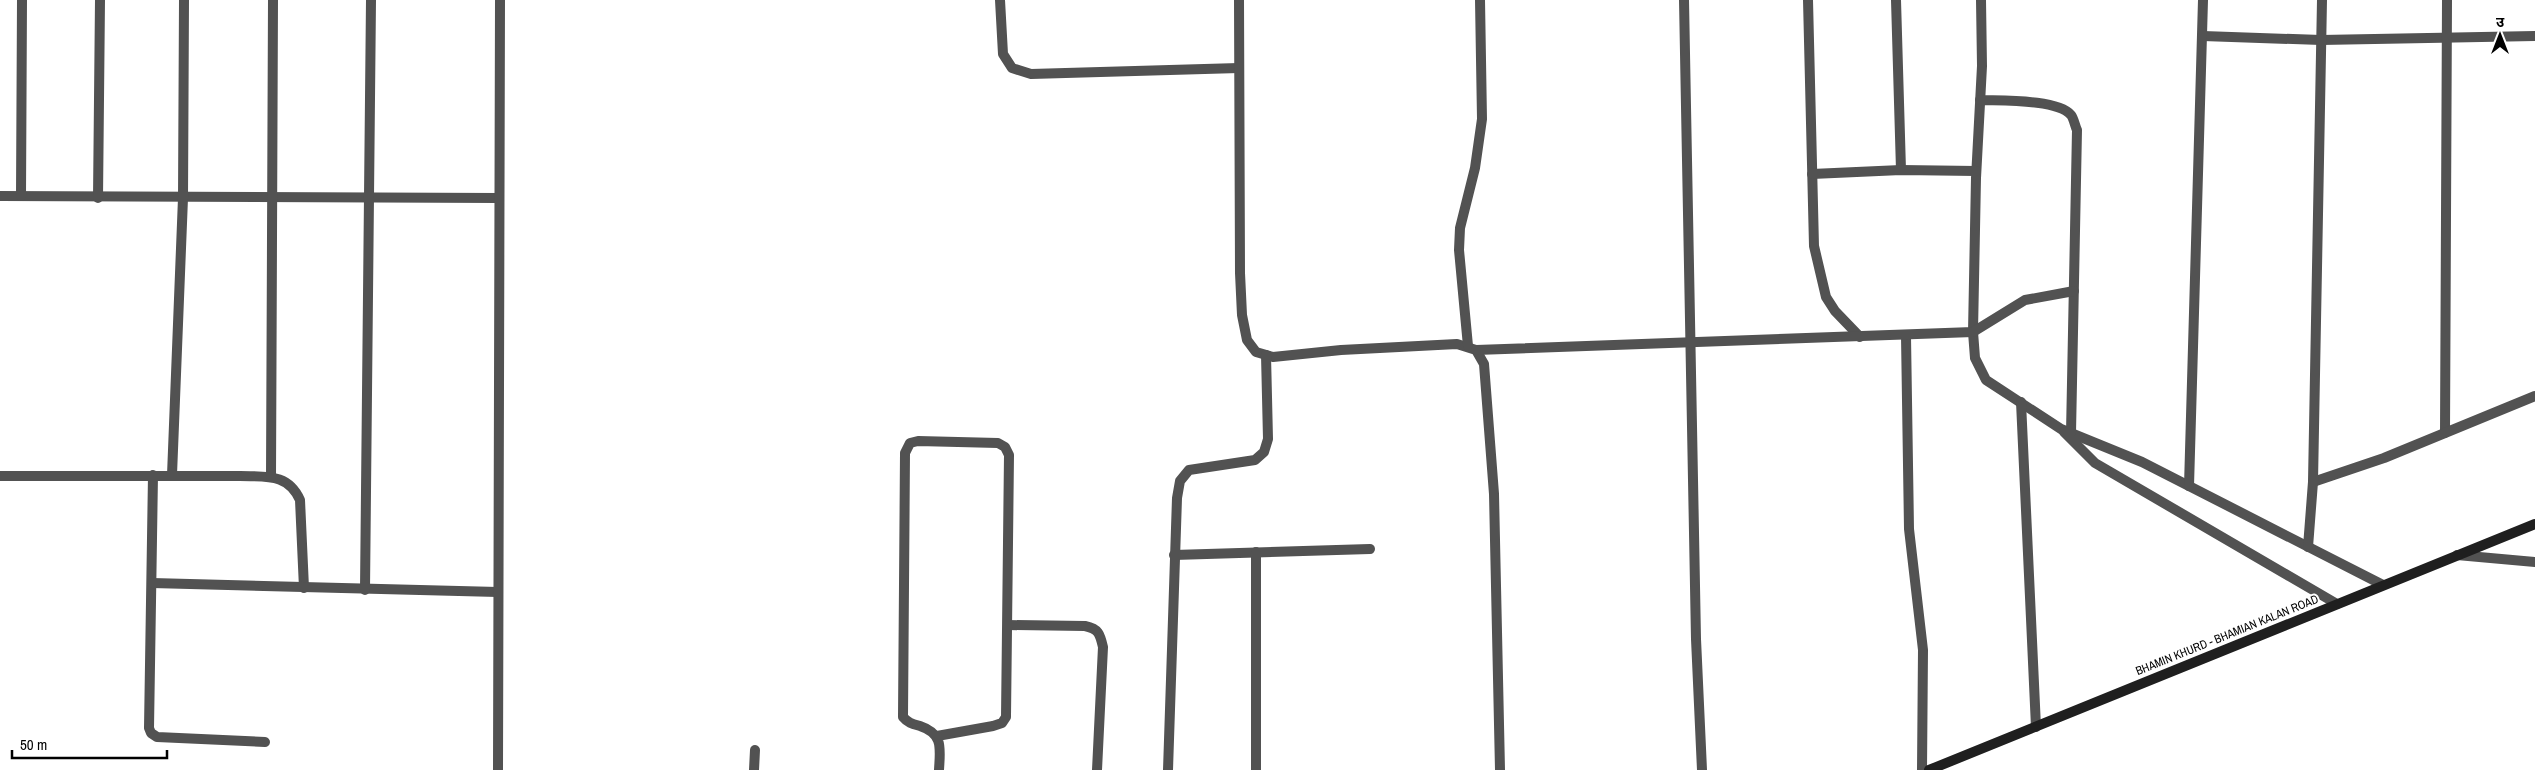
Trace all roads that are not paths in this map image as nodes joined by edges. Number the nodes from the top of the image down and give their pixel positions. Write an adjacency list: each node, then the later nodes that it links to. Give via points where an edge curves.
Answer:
1 (22, 0): 27 (street)
2 (100, 0): 28 (street)
3 (184, 0): 29 (street)
4 (273, 0): 30 (street)
5 (371, 0): 31 (street)
6 (500, 0): 32 (street)
7 (1000, 0): 21 (street, via 1003,54 1012,68 1031,74)
8 (1239, 0): 21 (street)
9 (1480, 0): 38 (street, via 1482,119 1475,168 1460,228 1459,250)
10 (1684, 0): 37 (street)
11 (1808, 0): 25 (street)
12 (1896, 0): 23 (street)
13 (1981, 0): 22 (street)
14 (2203, 0): 17 (street)
15 (2322, 0): 20 (street)
16 (2447, 0): 19 (street)
17 (2203, 36): 20 (street); 50 (street)
18 (2535, 36): 19 (street)
19 (2447, 38): 20 (street); 44 (street)
20 (2321, 40): 49 (street)
21 (1239, 68): 39 (street, via 1242,315 1247,340 1256,352)
22 (1980, 100): 24 (street); 33 (street, via 2059,108 2072,116 2076,130)
23 (1901, 170): 24 (street); 25 (street)
24 (1976, 171): 34 (street)
25 (1812, 174): 36 (street, via 1814,246 1826,297)
26 (0, 196): 27 (street)
27 (21, 196): 28 (street)
28 (98, 198): 29 (street)
29 (183, 198): 30 (street); 46 (street)
30 (271, 198): 31 (street); 48 (street)
31 (370, 198): 32 (street); 61 (street)
32 (499, 198): 62 (street)
33 (2074, 291): 34 (street, via 2025,300); 43 (street)
34 (1973, 332): 35 (street); 41 (street, via 1975,358 1986,380)
35 (1906, 336): 36 (street); 77 (street, via 1909,529 1923,650)
36 (1860, 337): 37 (street)
37 (1690, 343): 38 (street); 76 (street)
38 (1472, 348): 39 (street, via 1457,344); 75 (street, via 1484,364 1494,494)
39 (1266, 355): 55 (street, via 1268,439 1264,452 1255,460 1189,470 1180,481 1176,498)
40 (2535, 396): 44 (street)
41 (2021, 402): 42 (street); 65 (street)
42 (2061, 429): 43 (street); 63 (street, via 2096,463)
43 (2071, 433): 50 (street, via 2142,462)
44 (2445, 433): 49 (street)
45 (153, 475): 46 (street); 47 (street); 58 (street)
46 (172, 475): 48 (street)
47 (0, 476)
48 (271, 477): 60 (street, via 294,488 300,500)
49 (2314, 482): 52 (street)
50 (2189, 486): 52 (street)
51 (2535, 524): 56 (street, BHAMIN KHURD - BHAMIAN KALAN ROAD)
52 (2308, 547): 59 (street)
53 (1370, 549): 54 (street)
54 (1256, 552): 55 (street); 74 (street)
55 (1174, 555): 73 (street)
56 (2456, 555): 57 (street); 59 (street, BHAMIN KHURD - BHAMIAN KALAN ROAD)
57 (2535, 562)
58 (152, 583): 60 (street); 67 (street, via 151,733 157,737)
59 (2383, 585): 63 (street, BHAMIN KHURD - BHAMIAN KALAN ROAD)
60 (304, 588): 61 (street)
61 (365, 590): 62 (street)
62 (498, 592): 69 (street)
63 (2337, 604): 65 (street, BHAMIN KHURD - BHAMIAN KALAN ROAD)
64 (1008, 625): 66 (street, via 1006,717 1002,723 993,726); 66 (street, via 1009,455 1005,447 998,443 910,443 905,453 903,717 908,722 932,730); 72 (street, via 1085,626 1095,628 1100,634 1103,647)
65 (2036, 727): 78 (street, BHAMIN KHURD - BHAMIAN KALAN ROAD)
66 (937, 736): 71 (street)
67 (265, 742)
68 (755, 750): 70 (street)
69 (498, 770)
70 (754, 770)
71 (940, 770)
72 (1097, 770)
73 (1168, 770)
74 (1256, 770)
75 (1500, 770)
76 (1702, 770)
77 (1922, 770)
78 (1929, 770)

